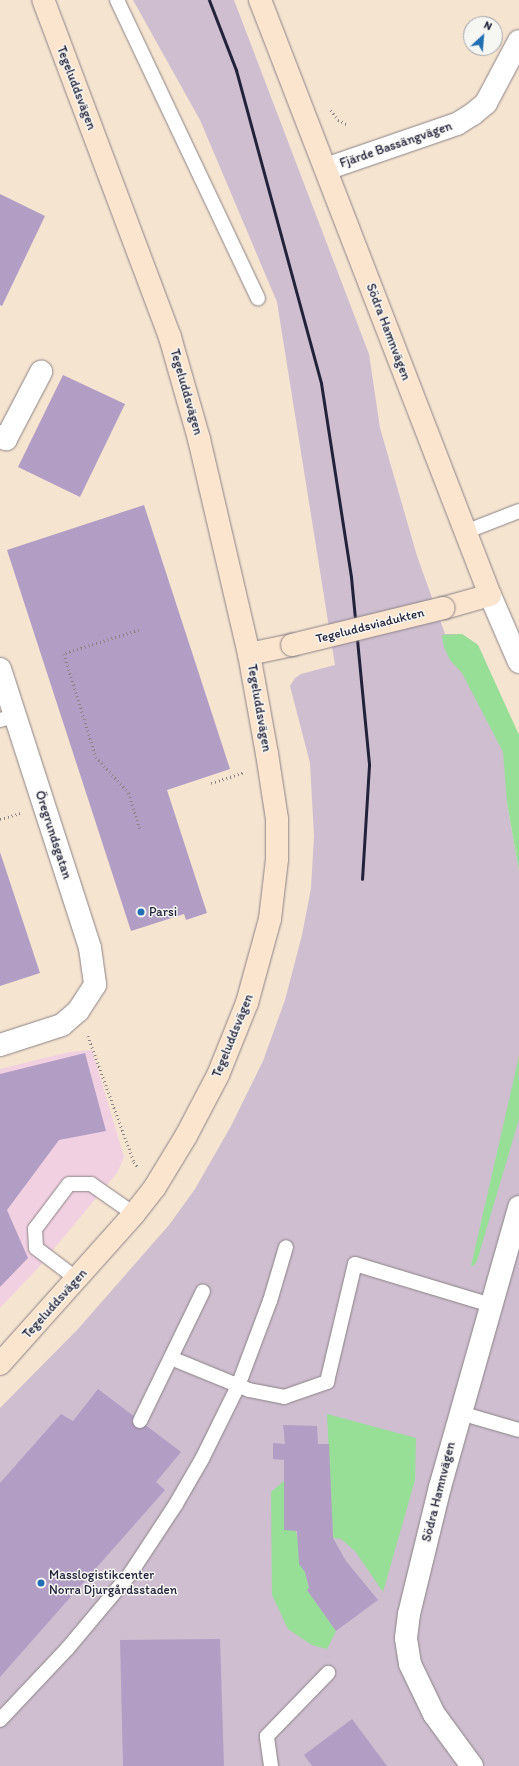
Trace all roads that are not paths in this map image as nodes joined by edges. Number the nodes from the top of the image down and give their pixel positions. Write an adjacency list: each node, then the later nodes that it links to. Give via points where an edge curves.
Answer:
1 (43, 0): 12 (main road, Tegeluddsvägen, via 170,337 199,439)
2 (117, 0): 6 (lane)
3 (260, 0): 5 (main road, Södra Hamnvägen)
4 (519, 42): 5 (street, Fjärde Bassängvägen, via 486,103 473,114 457,124)
5 (326, 169): 10 (main road, Södra Hamnvägen)
6 (258, 298)
7 (41, 372): 8 (street, via 6,439)
8 (0, 436)
9 (519, 511): 10 (lane)
10 (465, 532): 11 (main road, Södra Hamnvägen)
11 (490, 595): 12 (main road, Tegeluddsviadukten, bridge); 13 (street, Södra Hamnvägen)
12 (249, 654): 18 (main road, Tegeluddsvägen, via 277,819 277,859 270,919 248,1003 218,1075 186,1136 155,1187)
13 (519, 662)
14 (0, 669): 15 (street, Öregrundsgatan)
15 (7, 718): 16 (street, Öregrundsgatan, via 90,948 95,985 82,1006 62,1025)
16 (0, 1045)
17 (519, 1207): 22 (street, Södra Hamnvägen)
18 (134, 1214): 20 (main road, Tegeluddsvägen); 20 (lane, via 90,1184 69,1184 35,1229 36,1248)
19 (286, 1247): 25 (lane, via 270,1301)
20 (78, 1279): 24 (main road, Tegeluddsvägen)
21 (203, 1291): 23 (lane)
22 (491, 1305): 25 (lane, via 355,1264 327,1382 284,1397); 26 (street, Södra Hamnvägen)
23 (171, 1358): 25 (lane); 27 (lane)
24 (0, 1364)
25 (238, 1386): 30 (lane, via 202,1459 157,1535 130,1574 67,1649)
26 (460, 1413): 28 (lane); 32 (street, Södra Hamnvägen, via 409,1614 406,1638 410,1664 434,1714)
27 (140, 1421)
28 (519, 1430)
29 (328, 1673): 31 (lane, via 267,1736)
30 (0, 1720)
31 (271, 1766)
32 (472, 1766)

